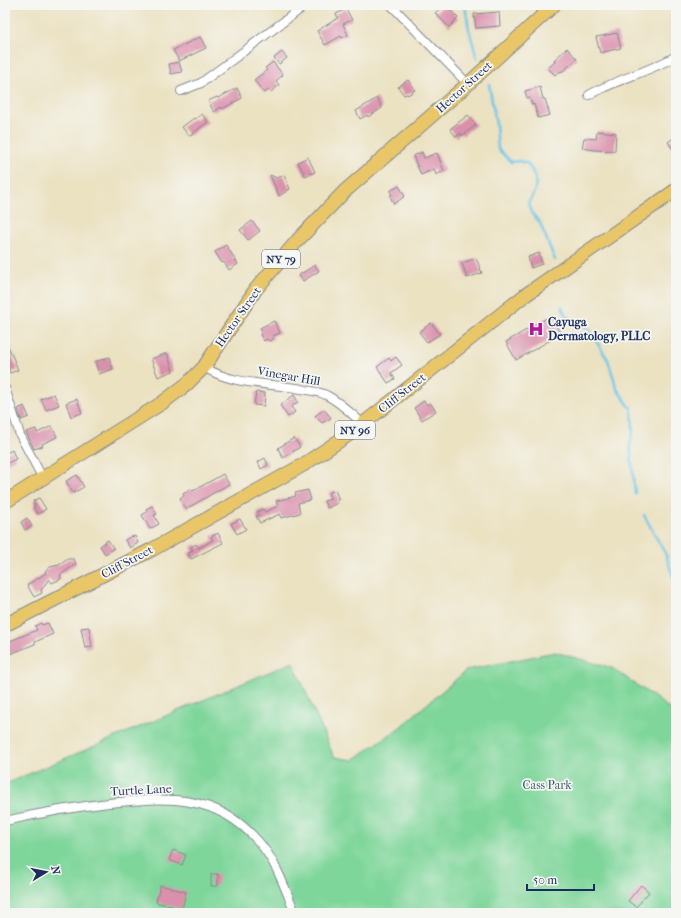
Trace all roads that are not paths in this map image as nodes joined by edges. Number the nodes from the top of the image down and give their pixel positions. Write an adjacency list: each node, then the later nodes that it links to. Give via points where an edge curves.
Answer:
1 (306, 5): 6 (street, via 201,83)
2 (391, 5): 5 (street)
3 (554, 5): 5 (main road, Hector Street / NY 79)
4 (676, 56): 7 (street)
5 (468, 84): 9 (main road, Hector Street / NY 79, via 345,191 295,243 256,289)
6 (181, 91)
7 (589, 95)
8 (676, 190): 11 (main road, Cliff Street / NY 96, via 524,296)
9 (204, 367): 11 (street, Vinegar Hill, via 231,379 326,395); 12 (main road, Hector Street / NY 79, via 162,403)
10 (5, 388): 12 (street, via 20,435)
11 (363, 424): 14 (main road, Cliff Street / NY 96, via 287,475)
12 (43, 479): 13 (main road, Hector Street / NY 79)
13 (5, 502)
14 (5, 625)
15 (5, 821): 16 (street, Turtle Lane, via 48,812 144,799 178,799 203,805 228,816 258,841 278,872)
16 (295, 913)

